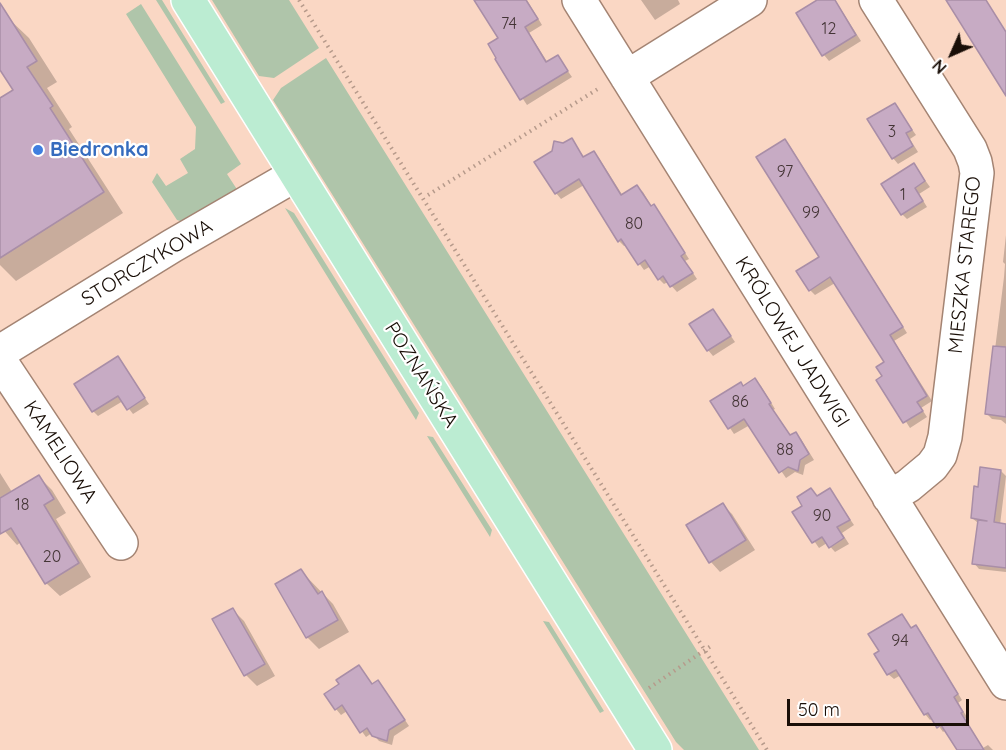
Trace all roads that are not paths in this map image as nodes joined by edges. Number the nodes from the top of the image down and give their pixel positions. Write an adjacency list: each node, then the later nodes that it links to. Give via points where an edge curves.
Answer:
1 (188, 0): 6 (main road, POZNAŃSKA)
2 (579, 0): 5 (street, KRÓLOWEJ JADWIGI)
3 (750, 0): 5 (street)
4 (876, 0): 9 (street, MIESZKA STAREGO, via 970,150 976,173 945,437 940,455 924,473)
5 (627, 76): 9 (street, KRÓLOWEJ JADWIGI)
6 (295, 175): 7 (street, STORCZYKOWA); 12 (main road, POZNAŃSKA)
7 (0, 352)
8 (0, 361): 10 (street, KAMELIOWA)
9 (889, 497): 11 (street, KRÓLOWEJ JADWIGI)
10 (121, 543)
11 (1006, 683)
12 (655, 750)

